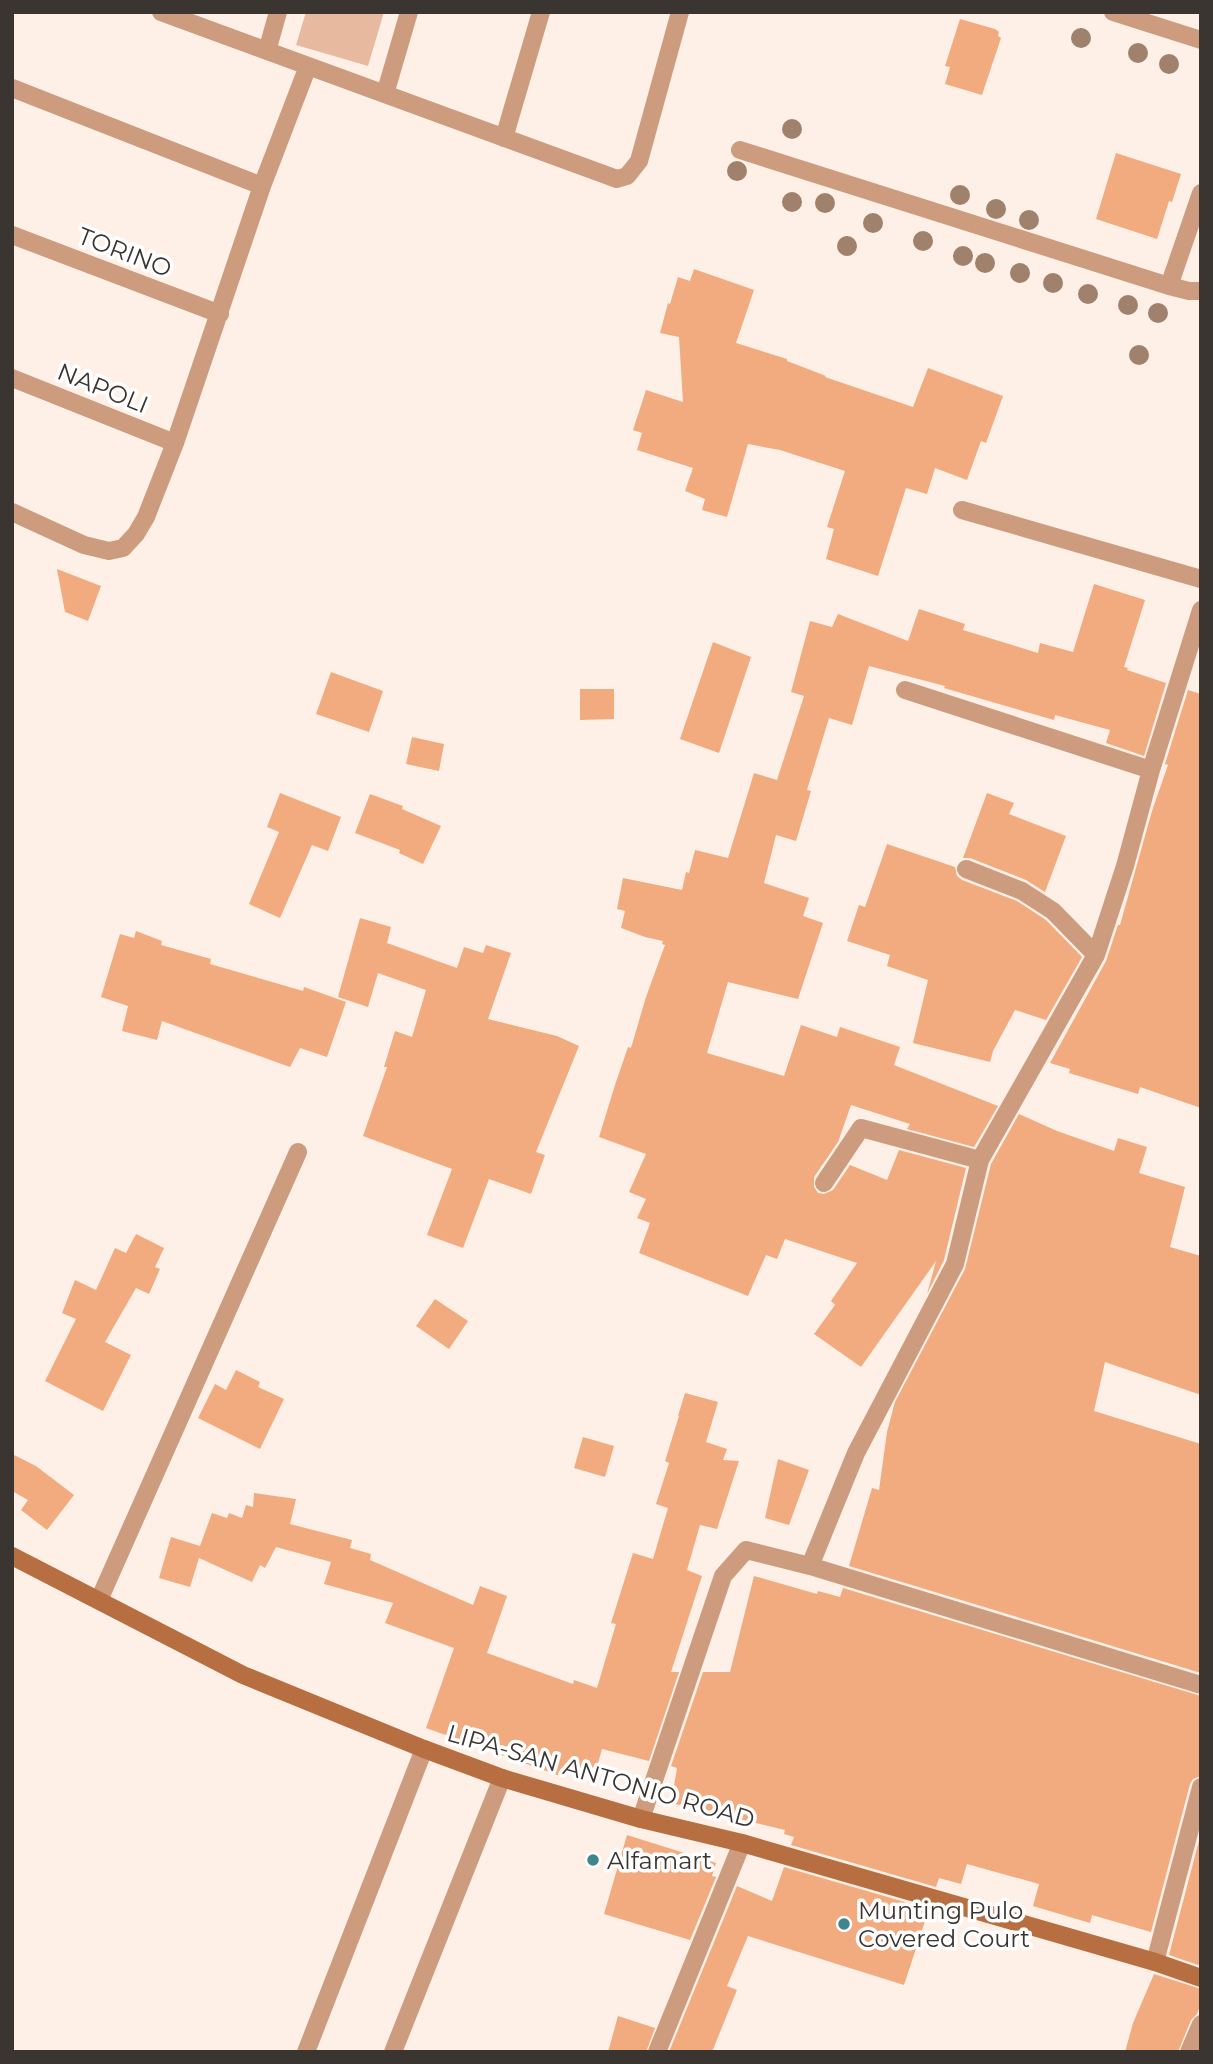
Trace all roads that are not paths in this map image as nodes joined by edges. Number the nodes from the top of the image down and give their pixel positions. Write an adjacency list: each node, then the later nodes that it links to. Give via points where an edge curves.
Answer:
1 (161, 12): 8 (street)
2 (278, 12): 8 (street)
3 (409, 12): 11 (street)
4 (541, 12): 12 (street)
5 (680, 12): 12 (street, via 639,161 627,176 617,179)
6 (1113, 12): 7 (street)
7 (1201, 40)
8 (267, 51): 9 (street)
9 (308, 66): 11 (street); 14 (street)
10 (12, 88): 14 (street)
11 (385, 94): 12 (street)
12 (505, 138)
13 (740, 150): 17 (street)
14 (262, 186): 19 (street)
15 (1201, 193): 17 (street)
16 (12, 235): 19 (street, TORINO)
17 (1169, 286): 18 (street)
18 (1201, 291)
19 (220, 314): 21 (street)
20 (12, 378): 21 (street, NAPOLI)
21 (175, 443): 23 (street, via 146,517 123,548 109,551 84,545)
22 (962, 510): 24 (street)
23 (12, 512)
24 (1201, 579)
25 (1201, 610): 27 (street)
26 (905, 690): 27 (street)
27 (1151, 770): 29 (street)
28 (966, 869): 29 (street, via 1022,891 1053,911)
29 (1096, 955): 31 (street)
30 (298, 1152): 35 (street)
31 (980, 1160): 32 (street, via 861,1128); 34 (street, via 955,1264 856,1453)
32 (824, 1183)
33 (12, 1556): 35 (main road, LIPA-SAN ANTONIO ROAD)
34 (810, 1566): 36 (street); 40 (street, via 746,1550 723,1576)
35 (99, 1600): 37 (main road, LIPA-SAN ANTONIO ROAD, via 243,1675)
36 (1201, 1685)
37 (424, 1749): 38 (main road, LIPA-SAN ANTONIO ROAD); 45 (street)
38 (502, 1778): 40 (main road, LIPA-SAN ANTONIO ROAD); 46 (street)
39 (1201, 1787): 42 (street)
40 (641, 1819): 41 (main road, LIPA-SAN ANTONIO ROAD)
41 (742, 1843): 42 (main road, LIPA-SAN ANTONIO ROAD); 47 (street)
42 (1155, 1962): 43 (main road, LIPA-SAN ANTONIO ROAD)
43 (1201, 1978)
44 (1201, 2024): 48 (street)
45 (306, 2052)
46 (393, 2052)
47 (657, 2052)
48 (1189, 2052)

